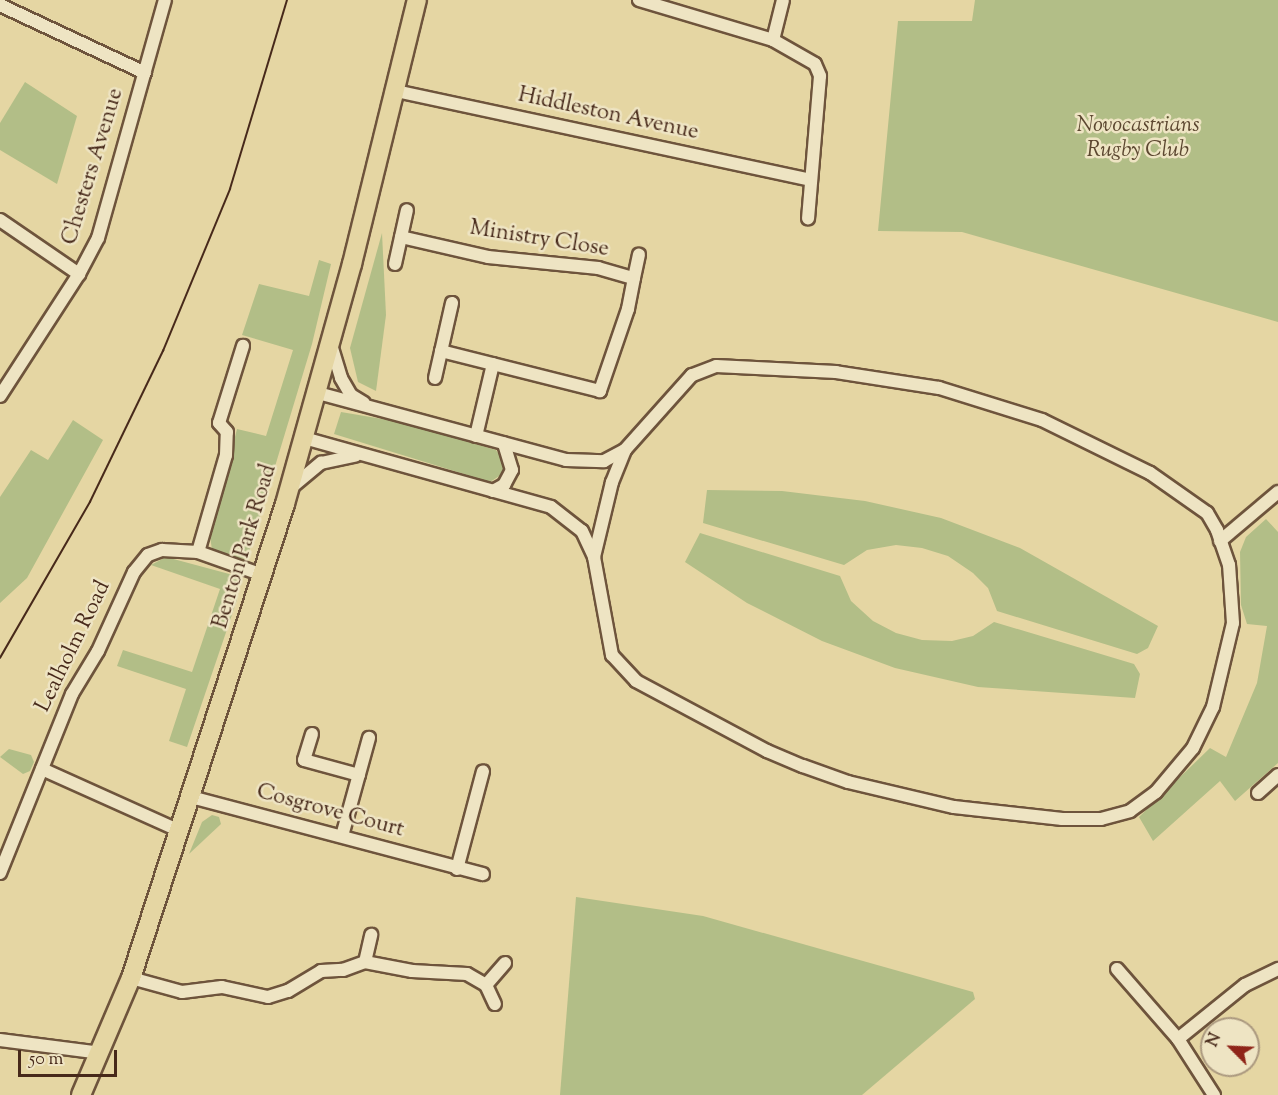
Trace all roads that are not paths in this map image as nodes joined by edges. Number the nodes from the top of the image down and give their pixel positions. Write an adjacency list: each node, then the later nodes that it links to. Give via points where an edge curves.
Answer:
1 (165, 0): 8 (street, Chesters Avenue)
2 (417, 0): 9 (main road, Benton Park Road)
3 (639, 0): 6 (street)
4 (783, 0): 7 (street)
5 (0, 4): 8 (street)
6 (667, 4): 7 (street)
7 (773, 40): 10 (street, via 804,55 815,64 820,76)
8 (145, 73): 17 (street, Chesters Avenue, via 104,219)
9 (396, 91): 10 (street, Hiddleston Avenue); 20 (main road, Benton Park Road)
10 (811, 180): 12 (street)
11 (407, 210): 14 (street)
12 (808, 218)
13 (0, 220): 17 (street)
14 (401, 237): 16 (street); 18 (street, Ministry Close, via 488,257 598,268)
15 (639, 255): 18 (street, Ministry Close)
16 (394, 264)
17 (79, 274): 26 (street, Chesters Avenue)
18 (634, 278): 23 (street, Ministry Close, via 628,309 600,391)
19 (452, 303): 22 (street)
20 (332, 341): 25 (main road, Benton Park Road); 27 (street, via 332,358 351,395)
21 (243, 346): 37 (street, via 219,423 227,432 226,455)
22 (441, 351): 23 (street, Ministry Close); 24 (street)
23 (493, 364): 28 (street)
24 (435, 378)
25 (318, 393): 27 (street); 29 (main road, Benton Park Road)
26 (0, 396)
27 (374, 409): 28 (street)
28 (476, 436): 30 (street)
29 (304, 438): 32 (street); 33 (main road, Benton Park Road)
30 (504, 443): 31 (street, via 567,460 604,461); 34 (street, via 512,470 504,485)
31 (625, 450): 36 (street, via 692,375 716,366 775,366 888,378 939,388 1042,420 1086,439 1189,498 1207,513); 38 (street, via 612,482)
32 (362, 455): 33 (street, via 321,464); 34 (street)
33 (290, 489): 39 (main road, Benton Park Road)
34 (494, 491): 38 (street, via 551,507 582,531)
35 (1278, 492): 36 (street)
36 (1220, 541): 38 (street, via 1229,565 1233,623 1213,707 1193,748 1156,792 1130,811 1101,819 1001,815 943,805 848,782 767,751 636,681 612,656)
37 (198, 552): 39 (street, Lealholm Road); 42 (street, Lealholm Road, via 162,550 148,555 134,572 98,651 72,694)
38 (594, 557)
39 (263, 575): 47 (main road, Benton Park Road)
40 (312, 734): 44 (street, via 304,760)
41 (369, 738): 44 (street)
42 (42, 769): 48 (street); 51 (street, Lealholm Road)
43 (483, 771): 50 (street)
44 (359, 775): 49 (street)
45 (1278, 775): 46 (street)
46 (1258, 793)
47 (191, 797): 48 (main road, Benton Park Road); 49 (street, Cosgrove Court)
48 (180, 831): 58 (main road, Benton Park Road)
49 (342, 836): 50 (street, Cosgrove Court)
50 (457, 869): 52 (street, Cosgrove Court)
51 (0, 873)
52 (483, 874)
53 (371, 935): 54 (street)
54 (365, 962): 58 (street, via 343,970 321,971 288,991 268,997 222,987 182,992); 59 (street, via 412,971 448,970 467,974)
55 (505, 963): 59 (street)
56 (1117, 969): 61 (street)
57 (1278, 969): 61 (street, via 1245,985)
58 (131, 978): 63 (main road, Benton Park Road)
59 (486, 985): 60 (street)
60 (495, 1004)
61 (1179, 1039): 65 (street)
62 (0, 1040): 63 (street)
63 (101, 1053): 64 (main road, Benton Park Road)
64 (81, 1095)
65 (1214, 1095)

